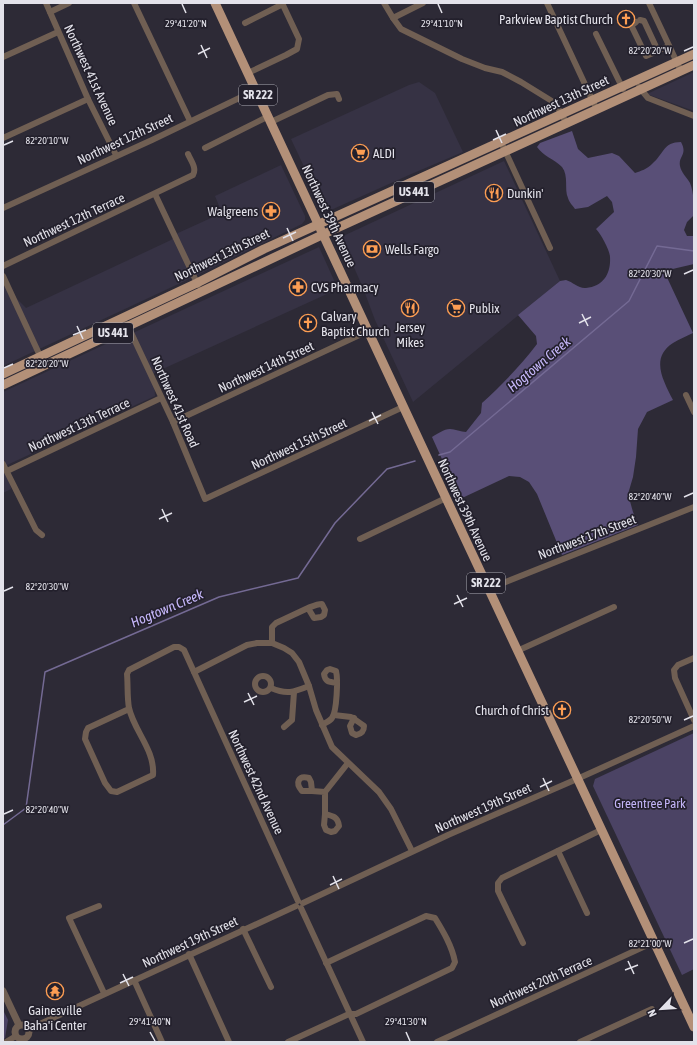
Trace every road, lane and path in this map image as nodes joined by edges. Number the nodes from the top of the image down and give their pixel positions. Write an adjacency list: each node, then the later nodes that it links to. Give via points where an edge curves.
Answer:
1 (46, 3): 10 (street, Northwest 41st Avenue)
2 (69, 3): 10 (street)
3 (134, 3): 35 (street)
4 (215, 3): 22 (main road, Northwest 39th Avenue / SR 222)
5 (384, 3): 11 (street)
6 (423, 3): 11 (street)
7 (547, 3): 30 (street)
8 (649, 3): 15 (street)
9 (283, 4): 12 (street); 22 (street, via 299,39 297,49)
10 (50, 12): 13 (street, Northwest 41st Avenue)
11 (393, 18): 32 (street, via 402,28 439,49 485,68 502,72 521,82 555,103)
12 (245, 23)
13 (58, 32): 18 (street); 28 (street, Northwest 41st Avenue)
14 (596, 34): 24 (street)
15 (669, 46): 16 (street); 19 (street)
16 (658, 51): 16 (street, via 646,56 632,25 644,21)
17 (694, 54): 19 (main road, Northwest 13th Street / US 441)
18 (3, 57)
19 (677, 62): 21 (street); 23 (main road, Northwest 13th Street / US 441)
20 (694, 65): 21 (main road, Northwest 13th Street / US 441)
21 (681, 71): 26 (main road, Northwest 13th Street / US 441)
22 (248, 73): 25 (main road, Northwest 39th Avenue / SR 222)
23 (636, 81): 24 (main road, Northwest 13th Street / US 441); 26 (street)
24 (622, 87): 27 (street); 30 (main road, Northwest 13th Street / US 441)
25 (256, 90): 34 (main road, Northwest 39th Avenue / SR 222); 35 (street, Northwest 12th Street)
26 (640, 90): 27 (main road, Northwest 13th Street / US 441); 33 (street, via 648,98)
27 (626, 96): 31 (main road, Northwest 13th Street / US 441)
28 (88, 99): 37 (street); 42 (street, Northwest 41st Avenue)
29 (339, 99): 34 (street, via 337,94 328,95)
30 (593, 100): 31 (street); 32 (main road, Northwest 13th Street / US 441)
31 (597, 110): 36 (main road, Northwest 13th Street / US 441)
32 (562, 114): 36 (street); 38 (main road, Northwest 13th Street / US 441)
33 (694, 116)
34 (270, 119): 39 (street); 45 (main road, Northwest 39th Avenue / SR 222)
35 (190, 121): 42 (street, Northwest 12th Street)
36 (567, 124): 40 (main road, Northwest 13th Street / US 441)
37 (3, 138)
38 (501, 142): 40 (street); 45 (main road, Northwest 13th Street / US 441)
39 (205, 148)
40 (505, 151): 46 (main road, Northwest 13th Street / US 441); 47 (street)
41 (188, 154): 43 (street, Northwest 12th Terrace, via 195,169 193,175)
42 (116, 156): 44 (street, Northwest 12th Street)
43 (155, 194): 48 (street, Northwest 12th Terrace); 50 (street)
44 (3, 208)
45 (319, 224): 46 (main road, Northwest 39th Avenue / SR 222); 50 (main road, Northwest 13th Street / US 441)
46 (324, 234): 51 (main road, Northwest 13th Street / US 441); 54 (main road, Northwest 39th Avenue / SR 222)
47 (550, 248)
48 (3, 266)
49 (3, 276): 55 (street)
50 (197, 282): 51 (street); 52 (main road, Northwest 13th Street / US 441)
51 (201, 292): 53 (main road, Northwest 13th Street / US 441)
52 (123, 317): 53 (street, Northwest 41st Road); 55 (main road, Northwest 13th Street / US 441)
53 (128, 326): 56 (main road, Northwest 13th Street / US 441); 60 (street, Northwest 41st Road)
54 (368, 331): 61 (main road, Northwest 39th Avenue / SR 222); 63 (street, Northwest 14th Street)
55 (40, 356): 56 (street); 57 (main road, Northwest 13th Street / US 441)
56 (44, 365): 58 (main road, Northwest 13th Street / US 441)
57 (3, 374)
58 (3, 385)
59 (686, 395): 62 (street)
60 (161, 398): 63 (street, Northwest 41st Road); 65 (street, Northwest 13th Terrace)
61 (403, 407): 66 (street, Northwest 15th Street, via 217,494 205,499); 67 (main road, Northwest 39th Avenue / SR 222)
62 (694, 412)
63 (173, 422): 66 (street, Northwest 41st Road)
64 (3, 464): 65 (street)
65 (7, 471): 69 (street, via 36,530)
66 (204, 497)
67 (446, 498): 70 (street); 71 (main road, Northwest 39th Avenue / SR 222)
68 (694, 507): 71 (street, Northwest 17th Street)
69 (42, 535)
70 (360, 539)
71 (488, 589): 75 (main road, Northwest 39th Avenue / SR 222)
72 (614, 607): 75 (street)
73 (308, 608): 74 (street, via 276,623 272,627)
74 (272, 643): 77 (street, via 257,642 247,645); 79 (street, via 292,653 299,662)
75 (517, 651): 90 (main road, Northwest 39th Avenue / SR 222)
76 (694, 658): 85 (street, via 678,665 674,670 675,678)
77 (194, 672): 82 (street, Northwest 42nd Avenue, via 184,650 179,647 174,647 129,670); 97 (street, Northwest 42nd Avenue)
78 (337, 683): 83 (street)
79 (309, 686): 81 (street); 86 (street)
80 (270, 688): 81 (street, via 279,692)
81 (294, 692): 88 (street, via 292,720)
82 (129, 709): 82 (street, via 88,728 86,732 85,739 105,784 111,791 117,792 150,777 154,771 150,755)
83 (334, 715): 84 (street); 86 (street)
84 (354, 718)
85 (694, 720)
86 (322, 725): 89 (street, via 332,747)
87 (694, 726): 90 (street, Northwest 19th Street)
88 (284, 728)
89 (348, 763): 92 (street); 95 (street, via 379,792)
90 (577, 779): 94 (main road, Northwest 39th Avenue / SR 222); 95 (street, Northwest 19th Street)
91 (312, 790): 92 (street)
92 (325, 792): 93 (street)
93 (325, 814)
94 (601, 830): 96 (street); 101 (main road, Northwest 39th Avenue / SR 222)
95 (412, 851): 97 (street, Northwest 19th Street)
96 (558, 851): 99 (street); 102 (street, via 502,878 498,884 498,891)
97 (299, 904): 100 (street, Northwest 19th Street); 104 (street, Northwest 42nd Avenue)
98 (99, 906): 108 (street, via 69,918)
99 (587, 913)
100 (243, 929): 103 (street, Northwest 19th Street); 106 (street)
101 (654, 942): 112 (main road, Northwest 39th Avenue / SR 222); 121 (street, Northwest 20th Terrace)
102 (523, 943)
103 (189, 954): 105 (street, Northwest 19th Street); 118 (street)
104 (326, 963): 110 (street, Northwest 42nd Avenue); 110 (street, via 426,916 435,918 448,943 455,962 452,968 356,1014)
105 (134, 980): 108 (street, Northwest 19th Street); 117 (street)
106 (271, 987)
107 (3, 991): 111 (street)
108 (104, 993): 113 (street, Northwest 19th Street)
109 (652, 1009): 122 (street)
110 (349, 1014): 119 (street); 120 (street, Northwest 42nd Avenue)
111 (19, 1025): 113 (street, via 24,1025); 114 (street, via 15,1029)
112 (694, 1027)
113 (28, 1029): 115 (street)
114 (16, 1036): 115 (street); 116 (street)
115 (26, 1040)
116 (6, 1042)
117 (162, 1042)
118 (229, 1042)
119 (288, 1042)
120 (362, 1042)
121 (437, 1042)
122 (580, 1042)

